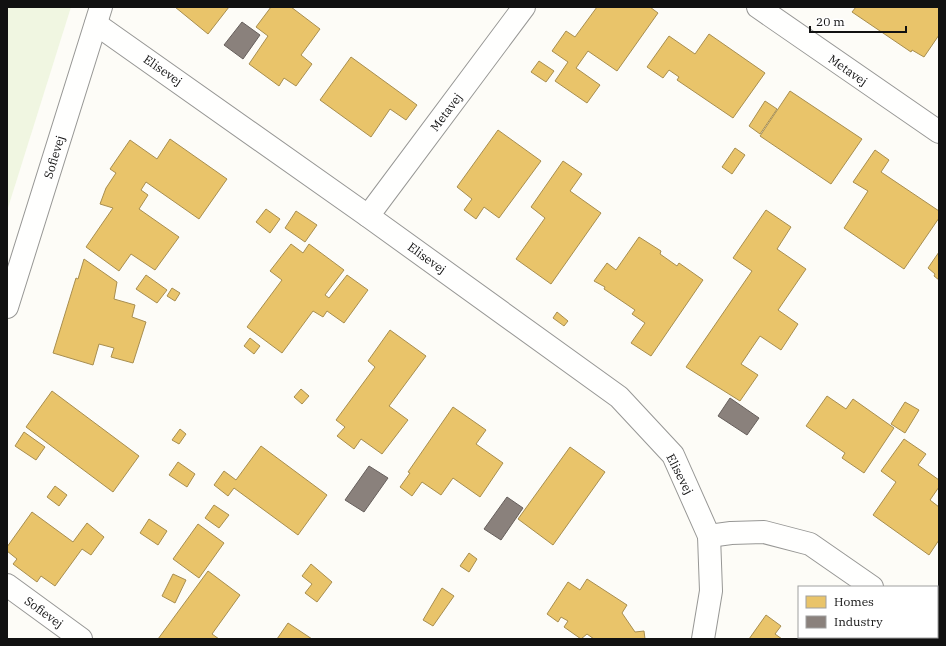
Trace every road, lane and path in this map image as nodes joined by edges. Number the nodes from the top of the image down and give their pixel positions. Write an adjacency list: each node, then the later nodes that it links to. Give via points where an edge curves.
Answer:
1 (524, 7): 5 (street, Metavej)
2 (758, 7): 4 (street, Metavej)
3 (99, 15): 5 (street, Elisevej); 6 (street, Sofievej)
4 (939, 132)
5 (368, 216): 7 (street, Elisevej, via 619,397 673,455)
6 (7, 307)
7 (709, 536): 9 (street, via 764,532 810,544); 11 (street, Elisevej, via 711,591)
8 (7, 585): 10 (street, Sofievej)
9 (871, 586)
10 (81, 639)
11 (703, 639)

